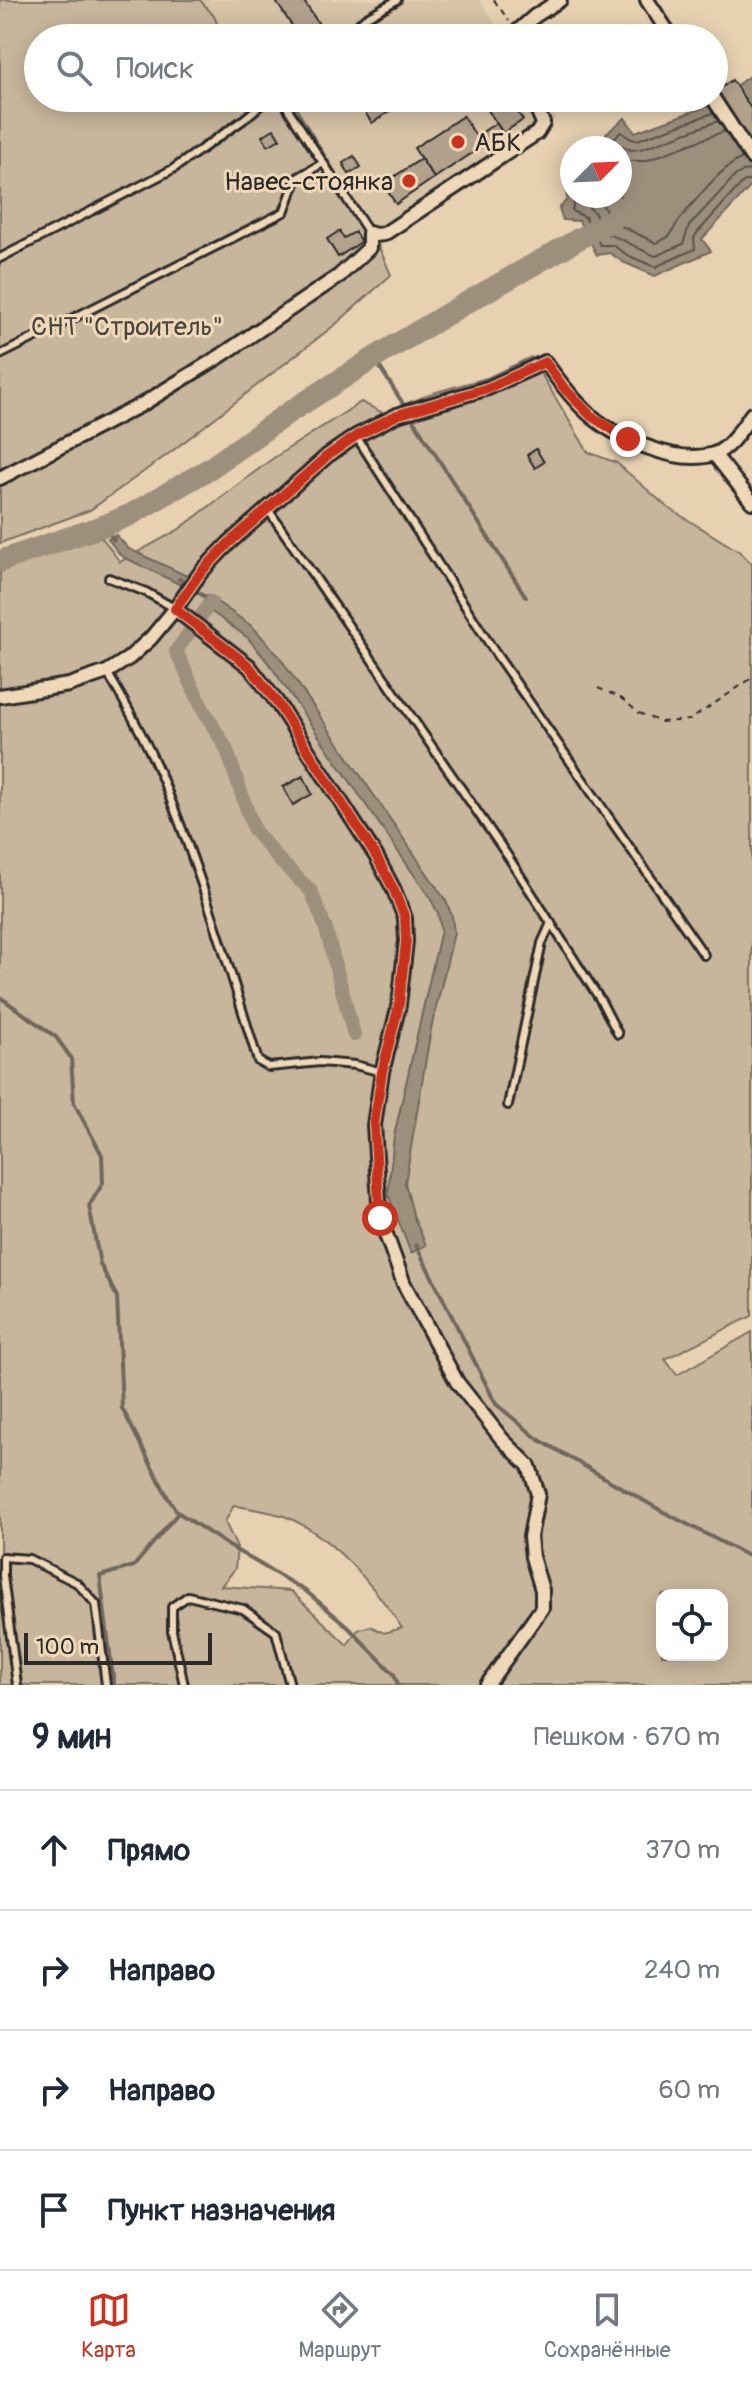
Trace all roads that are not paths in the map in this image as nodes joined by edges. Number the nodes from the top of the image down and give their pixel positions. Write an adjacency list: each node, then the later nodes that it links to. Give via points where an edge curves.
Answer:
1 (397, 0): 4 (lane)
2 (560, 0): 5 (street)
3 (647, 0): 6 (street)
4 (359, 24)
5 (526, 24)
6 (663, 24)
7 (252, 112): 14 (lane, via 173,169)
8 (290, 112): 12 (lane)
9 (538, 112): 13 (street, via 543,123 537,133 384,234)
10 (722, 112): 11 (street)
11 (752, 158)
12 (323, 163): 13 (lane); 15 (lane, via 297,178 284,212)
13 (369, 233): 19 (street, via 369,248 339,276 235,346 141,405)
14 (0, 258)
15 (0, 355)
16 (752, 414): 18 (street)
17 (356, 436): 18 (street, via 397,415 488,388 545,362 591,416 628,439 664,453); 21 (street); 27 (lane, via 496,654)
18 (714, 454): 20 (street)
19 (0, 478)
20 (752, 502)
21 (267, 508): 23 (street, via 201,572); 26 (lane)
22 (109, 578): 23 (lane)
23 (175, 609): 24 (street, via 151,638); 29 (street, via 249,666 267,689 394,890 405,918 406,941 399,1005)
24 (107, 672): 25 (street, via 69,685); 29 (lane, via 168,792 258,1061 269,1067 320,1062)
25 (0, 696)
26 (551, 923): 28 (lane); 30 (lane, via 542,943)
27 (704, 955)
28 (618, 1034)
29 (382, 1072): 35 (street, via 374,1125 380,1218 399,1271 457,1382 529,1466 538,1494 530,1537 542,1608)
30 (508, 1105)
31 (17, 1685): 32 (lane, via 3,1557 29,1559 77,1583 96,1604)
32 (106, 1685)
33 (184, 1685): 34 (lane, via 172,1607 188,1596 243,1609 276,1632)
34 (290, 1685)
35 (487, 1685)

